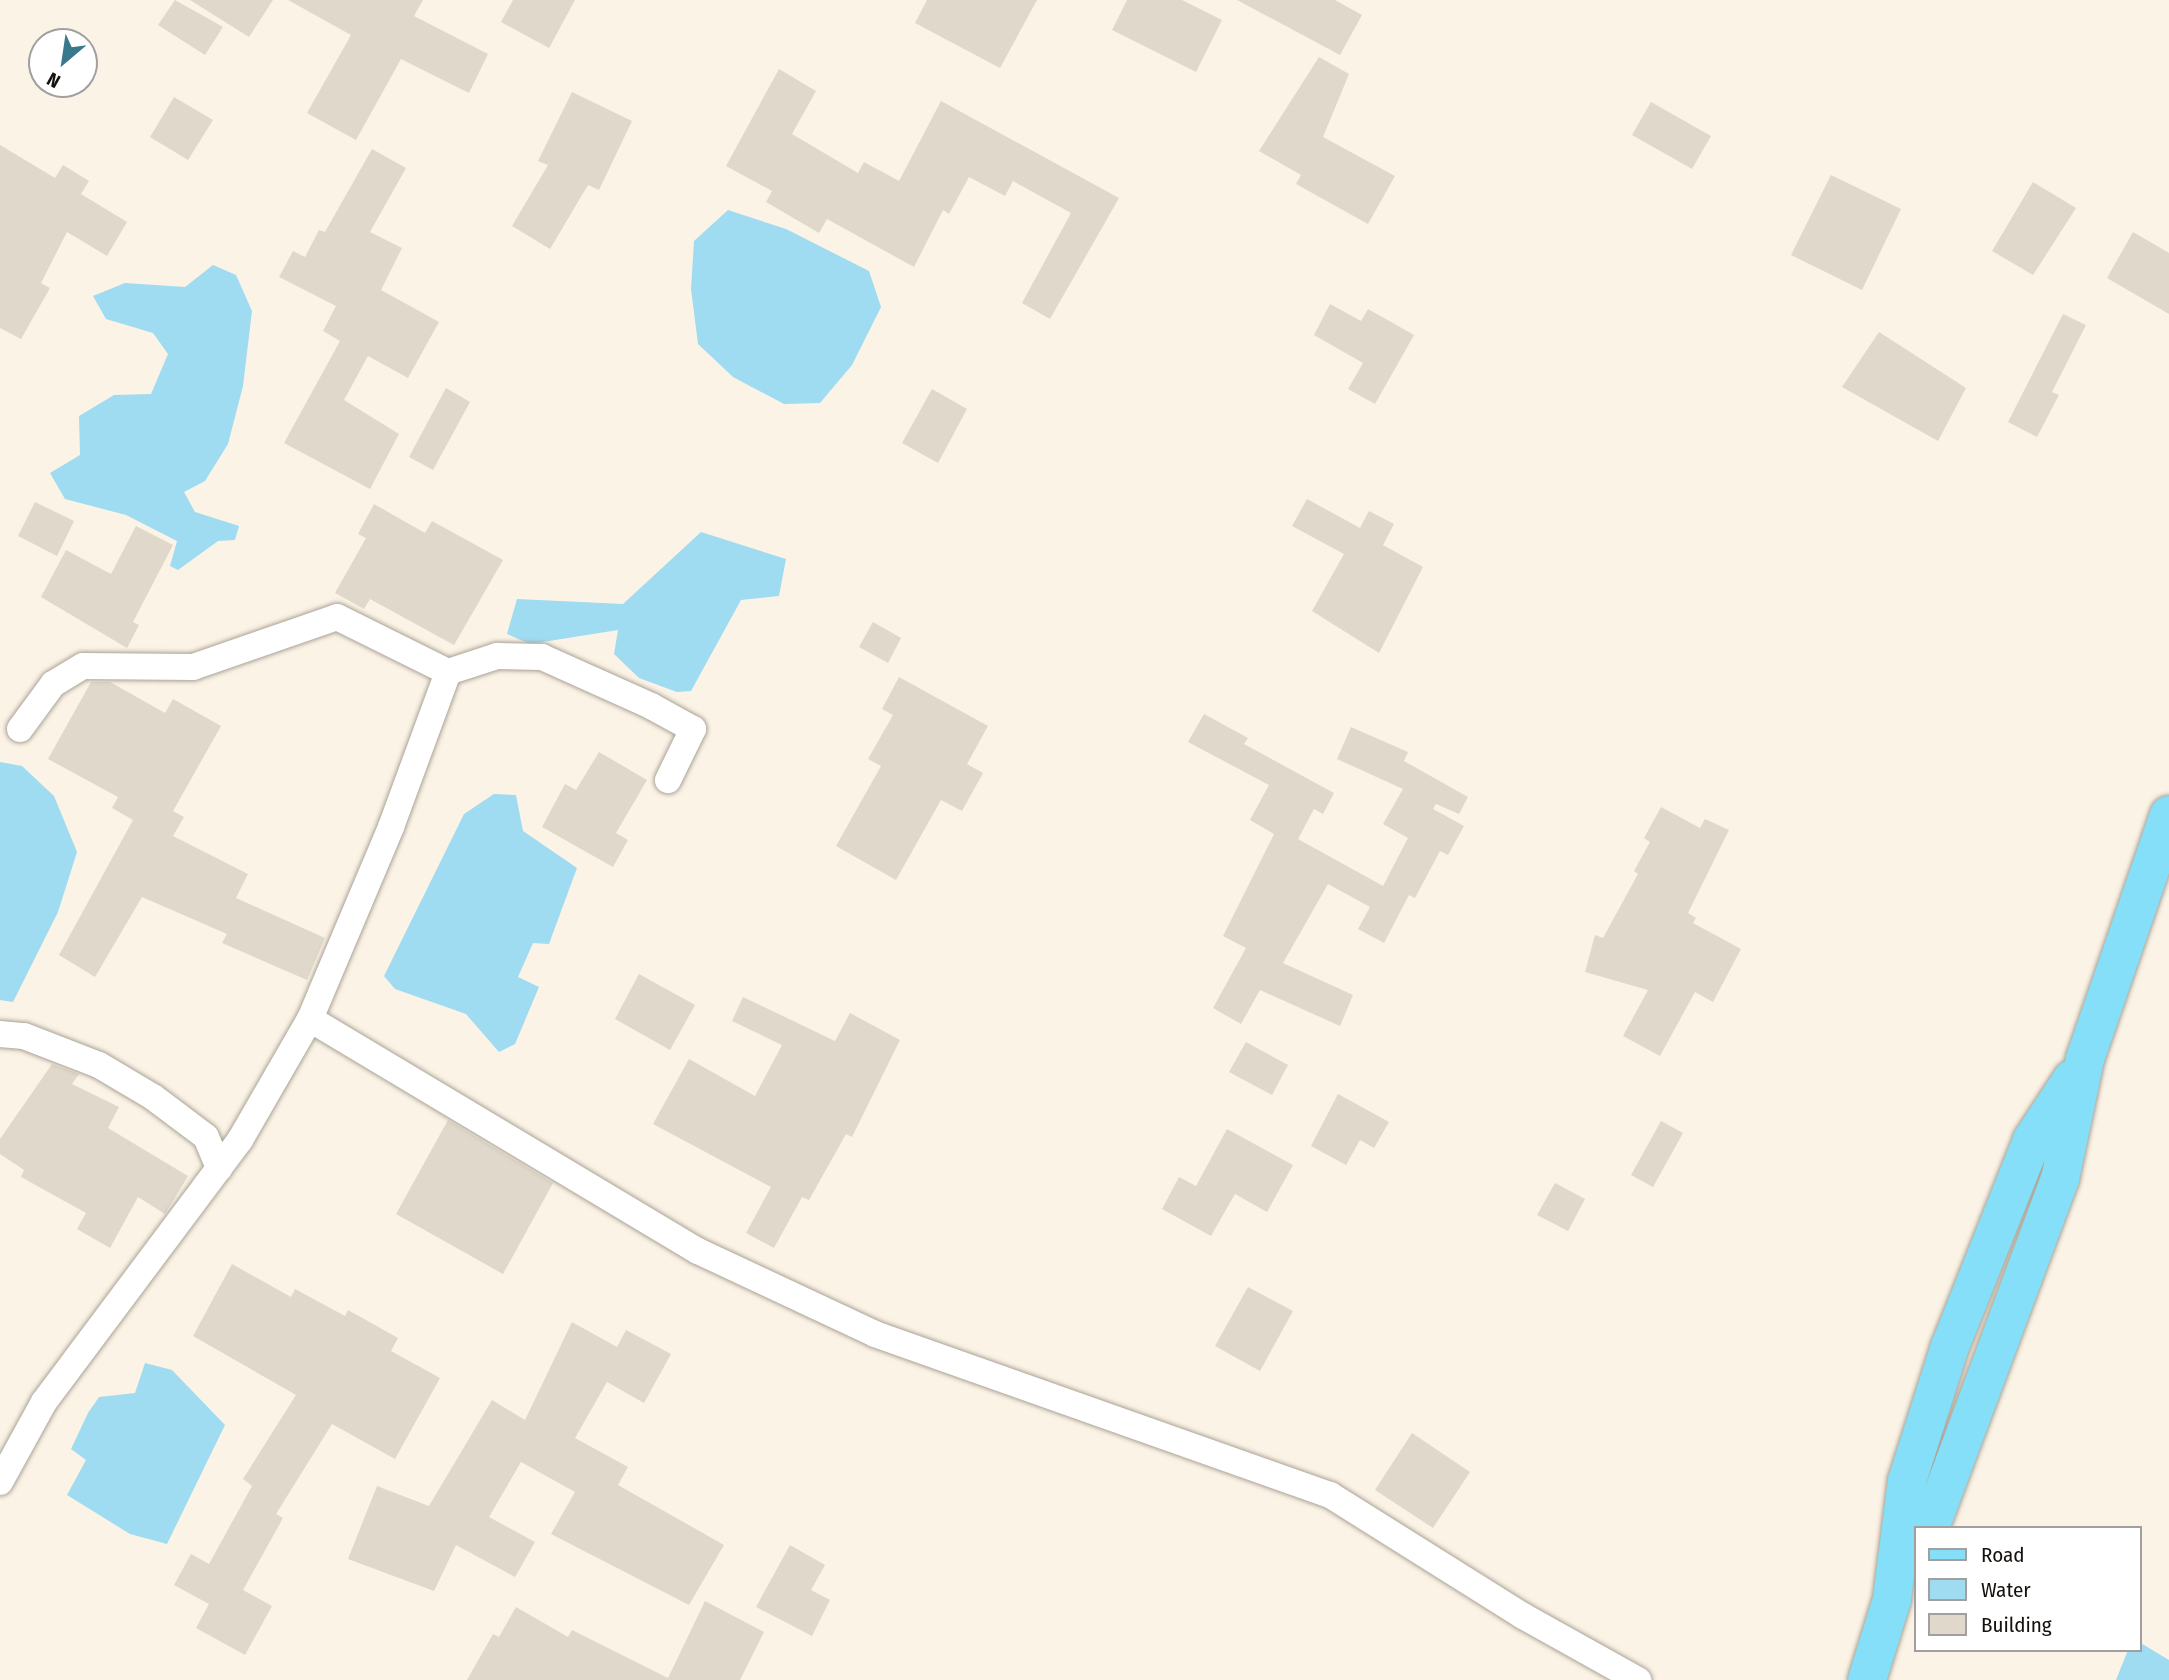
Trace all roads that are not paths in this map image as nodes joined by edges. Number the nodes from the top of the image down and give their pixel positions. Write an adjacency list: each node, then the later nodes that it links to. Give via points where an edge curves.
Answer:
1 (448, 673): 2 (street, via 337,617 193,667 83,666 53,684); 3 (street, via 497,656 542,657 651,706 692,729); 5 (street, via 391,827)
2 (20, 729)
3 (667, 780)
4 (2169, 815): 7 (main road)
5 (310, 1019): 8 (street); 13 (street, via 698,1251 875,1334 1330,1495 1523,1616)
6 (0, 1034): 8 (street, via 24,1036 99,1065 153,1097 206,1137)
7 (2085, 1059): 10 (main road, via 2060,1179); 12 (main road, via 2032,1140 1949,1349 1907,1480)
8 (219, 1168): 9 (street, via 44,1402)
9 (0, 1482)
10 (1931, 1526)
11 (1913, 1560): 12 (main road)
12 (1892, 1599): 14 (main road)
13 (1638, 1680)
14 (1867, 1680)

